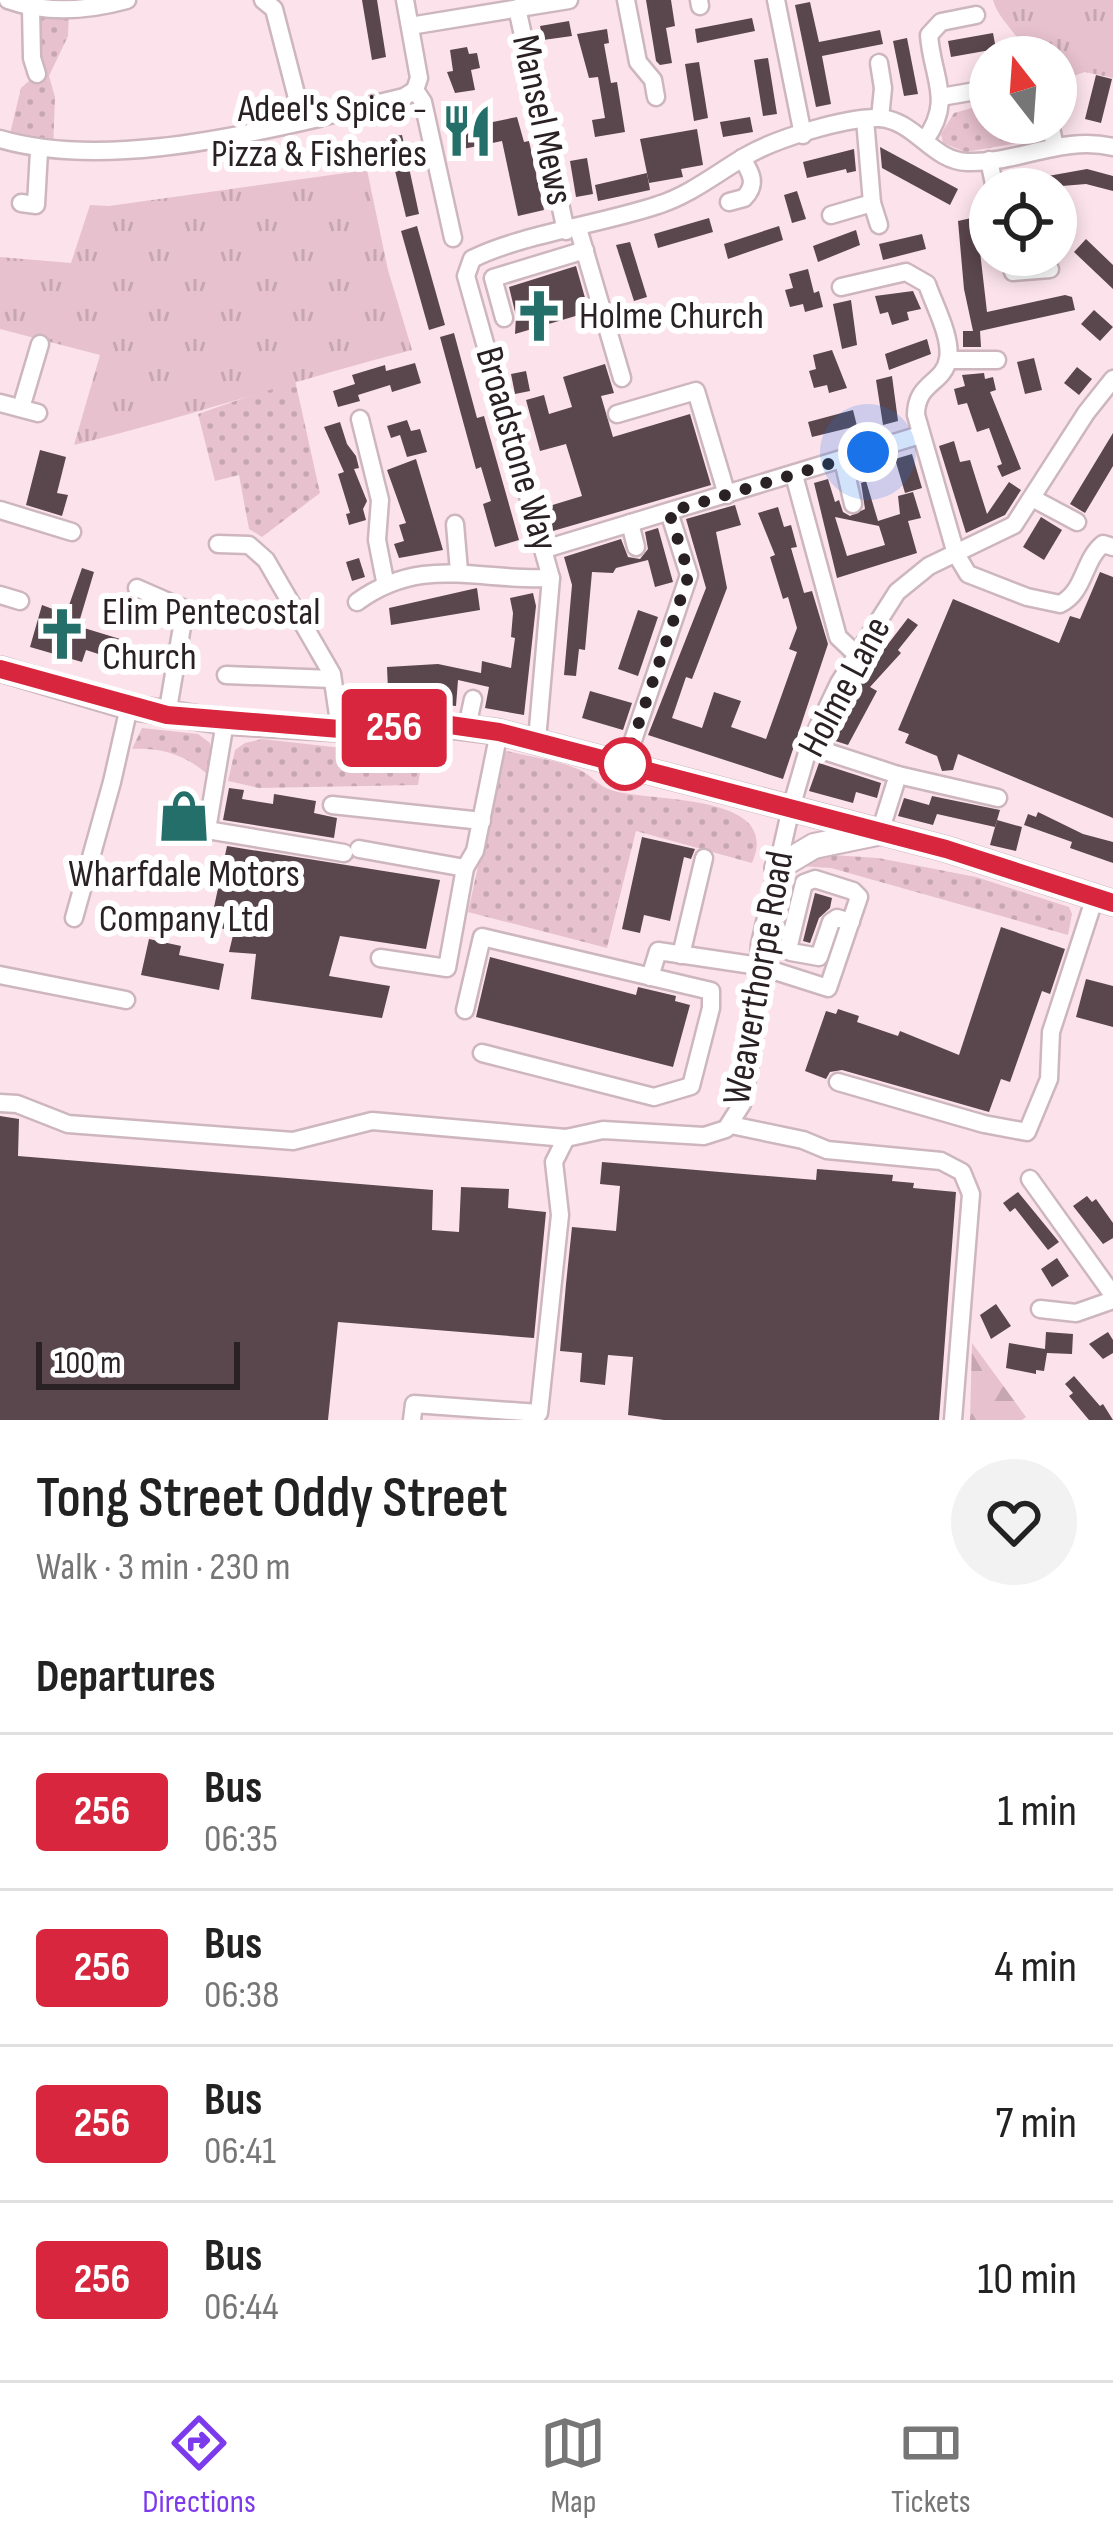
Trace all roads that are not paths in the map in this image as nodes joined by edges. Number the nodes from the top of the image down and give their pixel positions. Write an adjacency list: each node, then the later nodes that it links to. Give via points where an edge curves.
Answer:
1 (8, 0): 9 (street)
2 (127, 0): 9 (street)
3 (405, 0): 12 (street)
4 (568, 0): 7 (street)
5 (626, 0): 17 (street, via 638,62)
6 (776, 0): 21 (street)
7 (541, 2): 10 (street)
8 (270, 3): 19 (street)
9 (32, 8): 14 (street)
10 (517, 8): 12 (street); 36 (street, Mansel Mews)
11 (976, 14): 18 (street, via 931,31)
12 (410, 26): 15 (street)
13 (879, 63): 20 (street, via 883,88)
14 (38, 74)
15 (415, 90): 19 (street); 37 (street)
16 (969, 92): 18 (street)
17 (656, 97)
18 (940, 97): 23 (street, via 941,114)
19 (315, 119): 27 (street, via 145,147)
20 (873, 119): 21 (street, Broadstone Way); 23 (street, via 907,126); 33 (street)
21 (803, 135): 28 (street, Broadstone Way)
22 (0, 139): 27 (street)
23 (926, 140): 29 (street, via 957,161)
24 (1112, 141): 26 (street)
25 (1054, 144): 26 (street)
26 (1055, 147): 29 (street)
27 (39, 151): 32 (street, via 36,205)
28 (742, 158): 31 (street, via 752,185); 36 (street, Broadstone Way, via 670,201)
29 (988, 160): 30 (street)
30 (990, 168)
31 (729, 202)
32 (21, 203)
33 (872, 203): 34 (street); 35 (street)
34 (832, 215)
35 (879, 225)
36 (572, 230): 38 (street, Mansel Mews); 65 (street, Broadstone Way, via 476,256 466,272)
37 (453, 238)
38 (585, 250): 40 (street, via 493,278); 44 (street, Mansel Mews)
39 (841, 287): 42 (street, via 900,272 918,276)
40 (504, 318)
41 (40, 344): 47 (street, via 30,410)
42 (948, 360): 43 (street); 50 (street, via 917,399)
43 (997, 360)
44 (622, 378)
45 (1113, 379): 46 (street, Holme Lane)
46 (1107, 399): 54 (street, Holme Lane)
47 (0, 404)
48 (617, 414): 53 (street, via 696,391)
49 (360, 419): 69 (street, via 380,500)
50 (920, 435): 51 (street); 66 (street)
51 (843, 460): 52 (street); 55 (street)
52 (794, 475): 53 (street); 74 (street, via 838,637)
53 (727, 495): 57 (street)
54 (1034, 499): 58 (street); 66 (street, Holme Lane, via 1002,533)
55 (853, 504)
56 (0, 510): 61 (street)
57 (669, 512): 59 (street); 87 (street, via 689,574)
58 (1077, 522)
59 (630, 523): 63 (street); 65 (street)
60 (455, 524): 67 (street)
61 (73, 532)
62 (218, 544): 77 (street, via 249,545 266,560)
63 (636, 547)
64 (1113, 547): 66 (street, via 1096,548 1076,592 1060,604 968,574)
65 (545, 549): 68 (street, Broadstone Way)
66 (956, 554): 74 (street, Holme Lane, via 897,592)
67 (458, 571): 68 (street); 69 (street)
68 (551, 578): 85 (street, Broadstone Way)
69 (386, 581): 73 (street)
70 (137, 588): 80 (street, via 185,609)
71 (0, 596): 72 (street)
72 (20, 601)
73 (357, 602)
74 (856, 653): 86 (street, Holme Lane)
75 (0, 669): 79 (highway)
76 (226, 676): 77 (street)
77 (332, 679): 83 (street)
78 (473, 698): 82 (street)
79 (129, 707): 80 (highway); 98 (street)
80 (167, 715): 81 (highway)
81 (225, 722): 83 (highway); 95 (street, via 207,830)
82 (467, 727): 83 (highway); 84 (highway)
83 (340, 729)
84 (499, 732): 85 (highway); 92 (street)
85 (537, 740): 87 (highway)
86 (809, 746): 88 (street); 91 (street, Holme Lane)
87 (625, 764): 91 (highway)
88 (898, 775): 89 (street); 93 (street)
89 (998, 798)
90 (332, 805): 92 (street)
91 (791, 808): 93 (highway); 96 (street, Weaverthorpe Road)
92 (482, 821): 95 (street)
93 (880, 832): 96 (highway, via 814,846); 97 (highway)
94 (704, 859): 100 (street)
95 (465, 868): 101 (street, via 447,968)
96 (777, 868): 102 (street, Weaverthorpe Road)
97 (1104, 900): 108 (street, via 1051,1032 1049,1078 1027,1132)
98 (74, 918)
99 (851, 922): 99 (street, via 860,897 806,881 789,949 819,957 833,920); 102 (street, via 828,988)
100 (681, 955): 102 (street); 104 (street, via 658,951)
101 (380, 958)
102 (759, 966): 110 (street, Weaverthorpe Road, via 753,1048)
103 (0, 975): 105 (street)
104 (650, 977): 106 (street, via 482,937); 107 (street, via 711,992 691,1086 654,1097)
105 (126, 1000)
106 (465, 1010)
107 (482, 1053)
108 (838, 1082)
109 (8, 1103): 111 (street, Weaverthorpe Road, via 68,1124 293,1141 373,1121)
110 (731, 1124): 111 (street, Weaverthorpe Road, via 704,1136 603,1130); 117 (street, via 827,1150 941,1161 967,1178)
111 (566, 1138): 115 (street, via 554,1162 560,1215)
112 (1030, 1179): 113 (street)
113 (1113, 1298): 114 (street, via 1076,1313)
114 (1040, 1310)
115 (542, 1416): 116 (street, via 414,1404)
116 (412, 1420)
117 (953, 1420)

